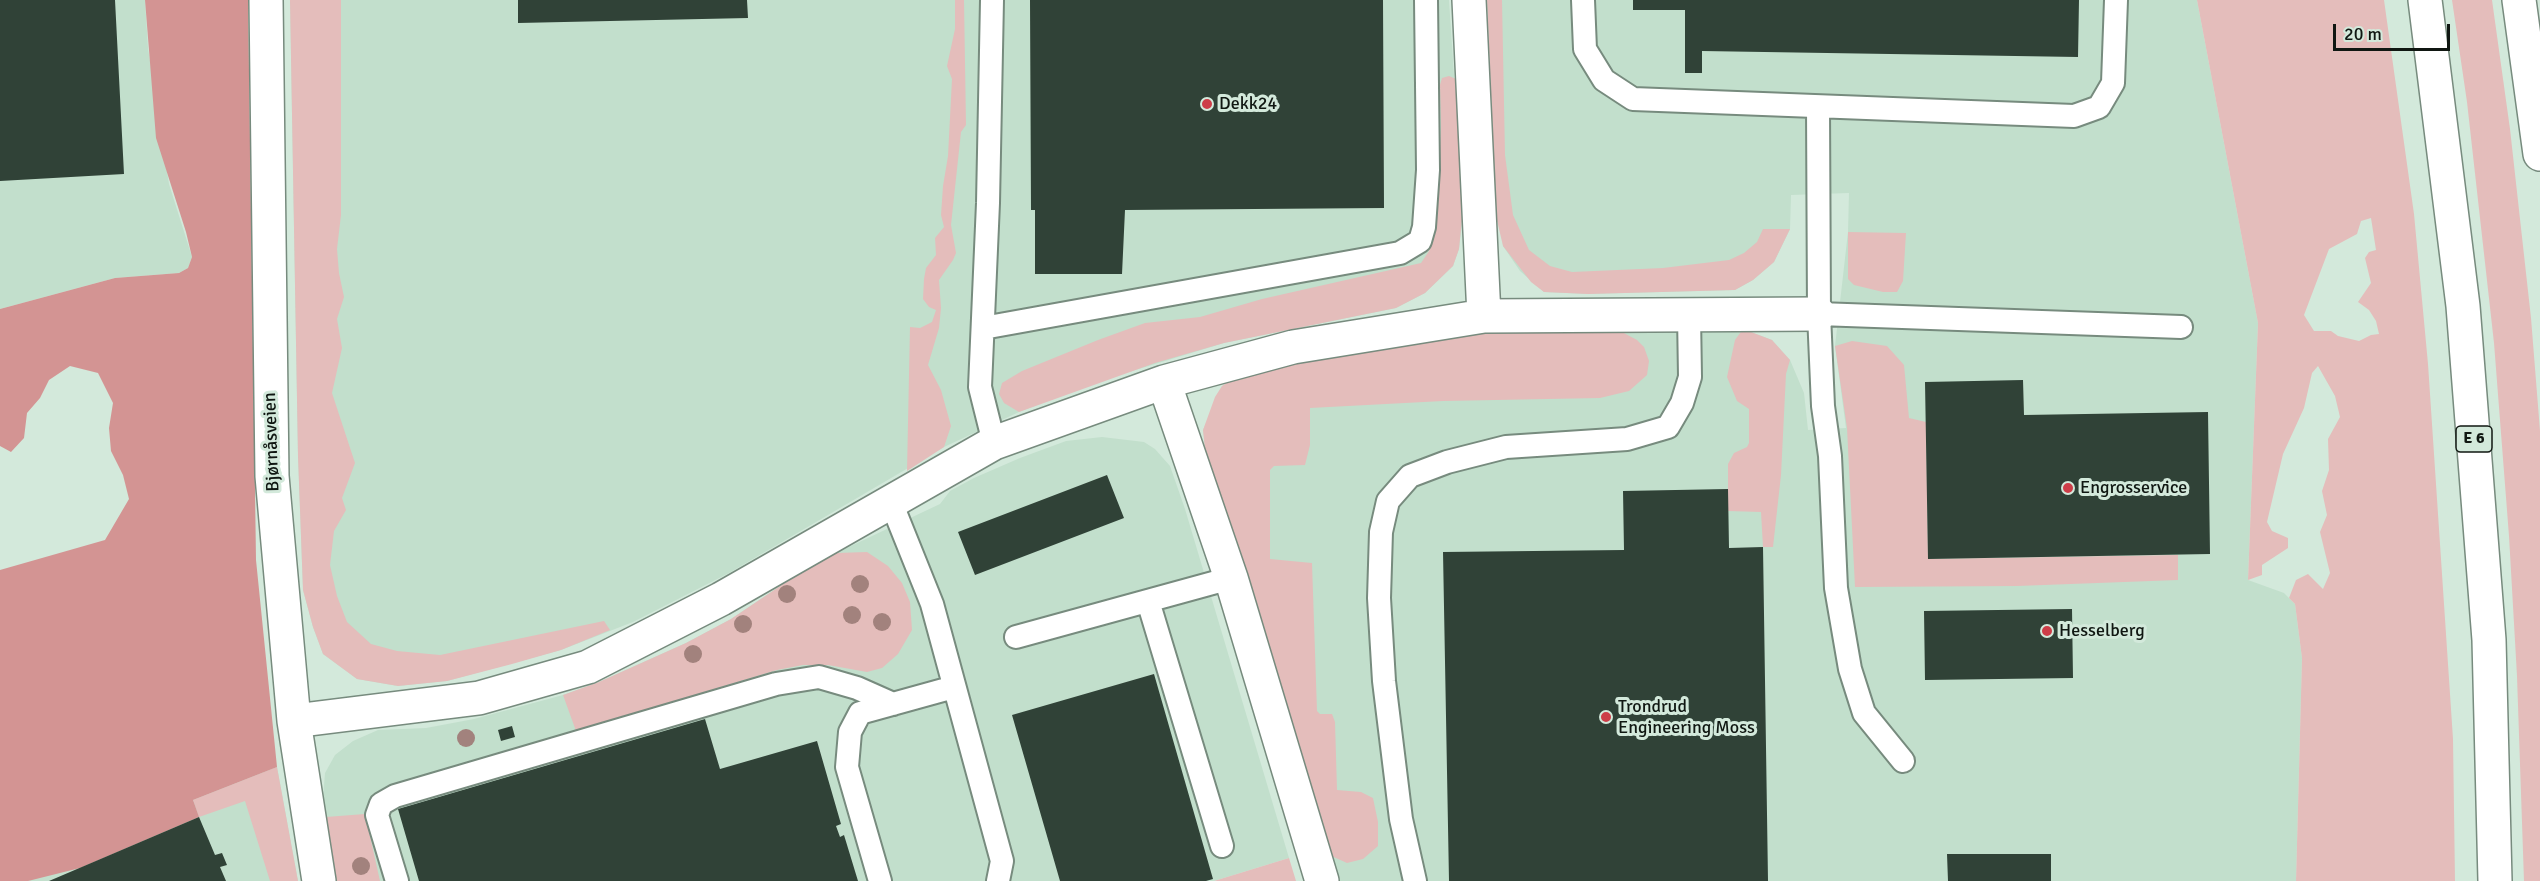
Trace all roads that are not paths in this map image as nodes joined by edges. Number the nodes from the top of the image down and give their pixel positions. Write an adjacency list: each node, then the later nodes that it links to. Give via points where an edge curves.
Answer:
1 (266, 0): 24 (main road, Bjørnåsveien, via 272,476)
2 (992, 0): 15 (lane)
3 (1426, 0): 15 (lane, via 1428,170 1420,241 1400,253)
4 (1469, 0): 13 (main road)
5 (1583, 0): 9 (lane, via 1585,49 1604,80 1633,99)
6 (2116, 0): 9 (lane, via 2113,83 2099,107 2074,116)
7 (2425, 0): 33 (main road, E 6, via 2463,306 2489,640)
8 (2519, 0): 10 (main road)
9 (1818, 106): 11 (lane)
10 (2540, 154)
11 (1819, 314): 12 (main road); 14 (lane); 25 (lane, via 1836,588 1850,669 1864,713)
12 (1689, 315): 13 (main road); 32 (lane, via 1690,376 1682,403 1668,427 1627,440 1506,447 1447,462 1410,476 1388,501 1381,532 1378,598 1401,819)
13 (1484, 316): 16 (main road, via 1293,347)
14 (2181, 327)
15 (982, 328): 17 (lane, via 980,387)
16 (1164, 382): 17 (main road); 19 (main road)
17 (994, 443): 18 (main road)
18 (891, 502): 22 (lane, via 932,604); 24 (main road, via 722,599 588,667 480,698)
19 (1231, 578): 20 (lane); 31 (main road)
20 (1149, 601): 21 (lane); 26 (lane)
21 (1016, 637)
22 (954, 687): 23 (lane); 30 (lane, via 1002,861)
23 (893, 704): 28 (lane, via 819,677 776,684 395,796 381,804 377,815); 29 (lane, via 860,713 850,732 847,766)
24 (294, 721): 27 (main road, Bjørnåsveien)
25 (1903, 761)
26 (1222, 846)
27 (319, 881)
28 (397, 881)
29 (880, 881)
30 (998, 881)
31 (1322, 881)
32 (1415, 881)
33 (2495, 881)

